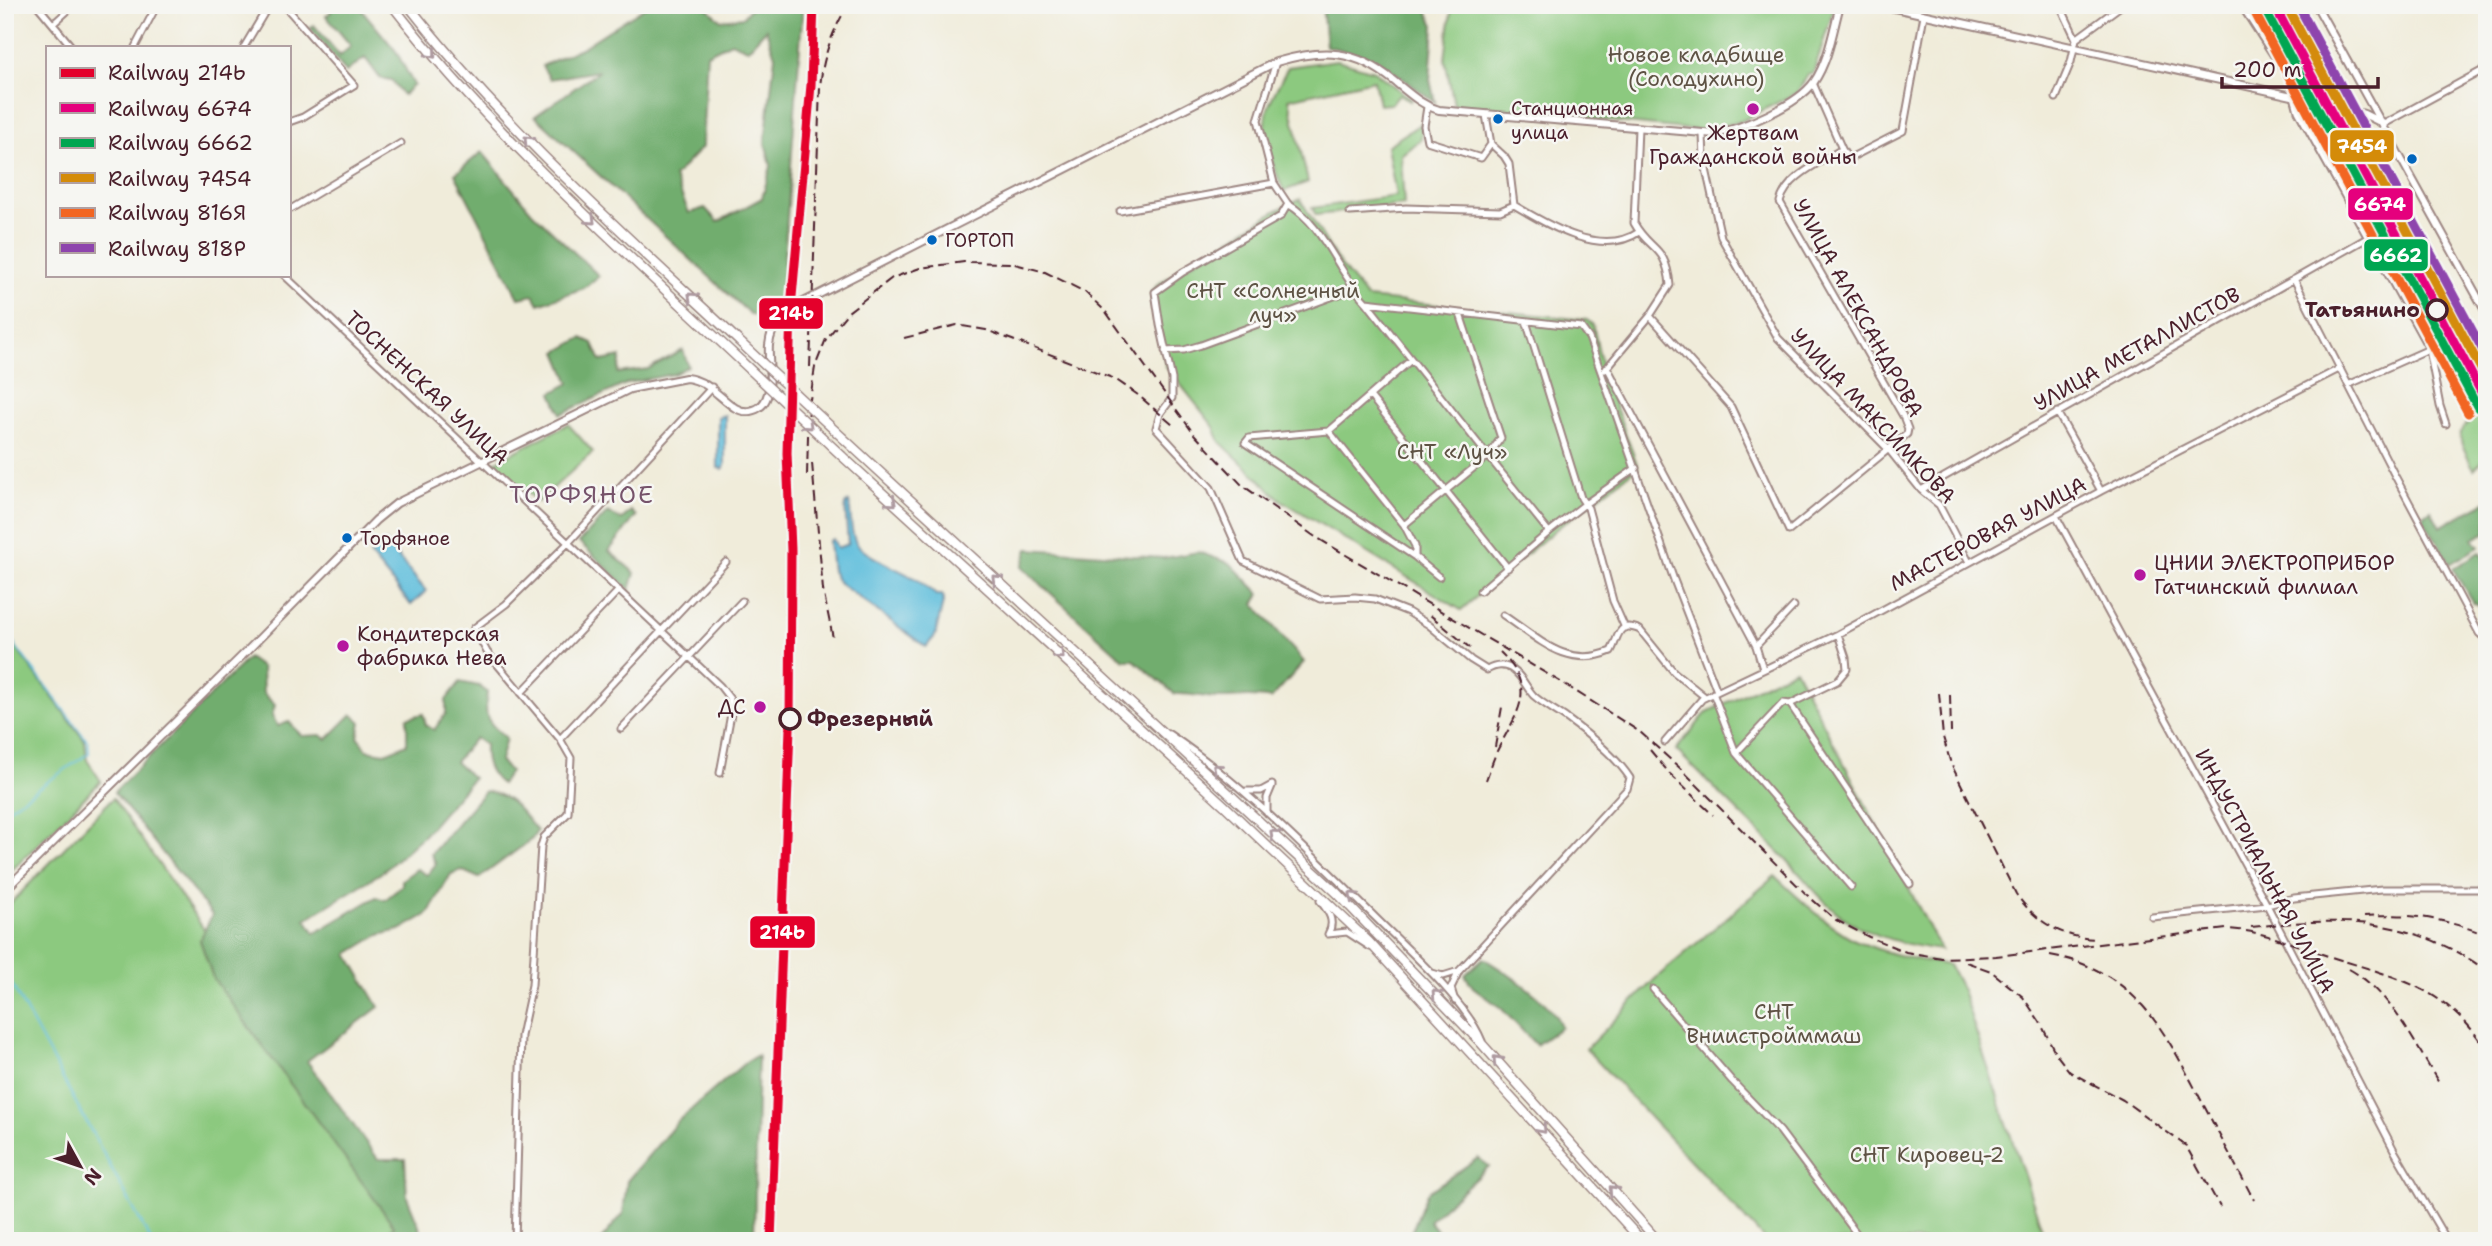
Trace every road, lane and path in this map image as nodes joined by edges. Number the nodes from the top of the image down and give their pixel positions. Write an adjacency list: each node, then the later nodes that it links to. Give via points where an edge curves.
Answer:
1 (37, 5): 15 (street)
2 (74, 5): 15 (street)
3 (157, 5): 18 (street)
4 (269, 5): 19 (street)
5 (284, 5): 30 (street, via 354,85)
6 (392, 5): 108 (highway, one-way to 108, bridge, via 519,150 842,456)
7 (408, 5): 100 (highway, one-way to 7, bridge, via 528,140)
8 (1840, 5): 23 (street, via 1824,63)
9 (1881, 5): 14 (street)
10 (2060, 5): 16 (street)
11 (2122, 5): 16 (street)
12 (2241, 5): 24 (street, via 2290,81)
13 (2316, 5): 26 (street)
14 (1924, 15): 20 (street); 36 (street, via 1903,131 1848,159)
15 (53, 24): 17 (street)
16 (2076, 39): 20 (street)
17 (71, 46)
18 (136, 46)
19 (245, 46)
20 (2074, 48): 24 (street); 25 (street)
21 (1276, 62): 27 (street, via 1311,54 1363,59); 37 (street, via 1258,120); 62 (street, via 780,314 769,345 769,393 760,407 750,411 733,408)
22 (2487, 68): 31 (street)
23 (1813, 83): 33 (street, via 1795,100 1749,122 1727,132); 36 (street)
24 (2294, 97): 28 (street); 44 (street)
25 (2056, 98)
26 (2374, 106): 28 (street); 31 (street)
27 (1427, 107): 29 (street); 35 (street, via 1427,141 1481,158)
28 (2364, 114): 31 (street)
29 (1486, 115): 32 (street); 35 (street)
30 (290, 122)
31 (2384, 124): 49 (street)
32 (1639, 128): 33 (street); 43 (street, via 1634,202)
33 (1703, 134): 67 (street, УЛИЦА МАКСИМКОВА, via 1716,225 1778,338)
34 (401, 143): 40 (street)
35 (1491, 144): 39 (street, via 1509,164)
36 (1842, 149): 67 (street, УЛИЦА АЛЕКСАНДРОВА, via 1789,183 1780,202 1903,416 1907,434)
37 (1274, 183): 38 (street); 41 (street)
38 (1288, 204): 47 (street, via 1304,214); 56 (street, via 1281,216 1155,292)
39 (1514, 205): 42 (street, via 1500,211 1406,208); 43 (street, via 1548,225 1599,241 1628,240)
40 (290, 209)
41 (1120, 211)
42 (1350, 212)
43 (1639, 232): 53 (street, via 1665,258 1670,285)
44 (2369, 237): 46 (street, УЛИЦА МЕТАЛЛИСТОВ); 55 (street)
45 (285, 276): 69 (street, ТОСНЕНСКАЯ УЛИЦА)
46 (2294, 279): 59 (street); 64 (street, УЛИЦА МЕТАЛЛИСТОВ)
47 (1353, 289): 50 (street); 56 (street, via 1201,345)
48 (2487, 294): 49 (street)
49 (2478, 298): 52 (street)
50 (1366, 302): 51 (street); 57 (street)
51 (1460, 314): 54 (street); 68 (street, via 1501,439)
52 (2487, 314)
53 (1650, 316): 58 (street); 67 (street, via 1731,407 1789,531)
54 (1526, 321): 60 (street, via 1581,327); 74 (street)
55 (2429, 349): 61 (street); 65 (street)
56 (1165, 351): 117 (street, via 1172,398 1156,428 1211,488 1243,561 1320,599 1375,599 1408,612 1487,670 1512,669 1534,695 1570,721 1630,778 1627,789)
57 (1411, 360): 63 (street); 68 (street)
58 (1607, 367): 60 (street); 93 (street)
59 (2339, 369): 61 (street); 73 (street, МАСТЕРОВАЯ УЛИЦА)
60 (1601, 374): 70 (street)
61 (2348, 385): 92 (street, via 2479,633)
62 (712, 387): 69 (street, via 686,378 630,389); 78 (street)
63 (1370, 396): 66 (street); 72 (street)
64 (2057, 412): 71 (street, УЛИЦА МЕТАЛЛИСТОВ); 73 (street)
65 (2446, 424)
66 (1329, 431): 76 (street); 79 (street, via 1249,438 1245,443)
67 (1889, 450): 71 (street, УЛИЦА МАКСИМКОВА)
68 (1488, 456): 72 (street); 77 (street)
69 (482, 461): 78 (street, ТОСНЕНСКАЯ УЛИЦА); 112 (street, via 384,513)
70 (1636, 468): 74 (street); 96 (street)
71 (1921, 490): 81 (street, УЛИЦА МАКСИМКОВА, via 1944,512)
72 (1447, 491): 76 (street); 82 (street)
73 (2101, 491): 75 (street, МАСТЕРОВАЯ УЛИЦА)
74 (1585, 504): 77 (street); 89 (street, via 1612,601)
75 (2056, 516): 81 (street, МАСТЕРОВАЯ УЛИЦА); 113 (street, ИНДУСТРИАЛЬНАЯ УЛИЦА)
76 (1404, 525): 79 (street, via 1415,546)
77 (1549, 532): 82 (street)
78 (569, 542): 84 (street, ТОСНЕНСКАЯ УЛИЦА); 97 (street, via 506,604 474,628 487,652)
79 (1415, 557): 83 (street)
80 (726, 562): 90 (street)
81 (1969, 562): 91 (street, МАСТЕРОВАЯ УЛИЦА)
82 (1508, 568): 85 (street)
83 (1439, 577)
84 (619, 590): 90 (street, ТОСНЕНСКАЯ УЛИЦА); 97 (street)
85 (1480, 591)
86 (742, 601): 94 (street)
87 (1794, 607): 93 (street)
88 (1503, 615): 89 (street, via 1560,654 1578,657 1611,651)
89 (1625, 628): 98 (street, via 1640,630 1674,672)
90 (662, 630): 94 (street, ТОСНЕНСКАЯ УЛИЦА); 102 (street)
91 (1838, 634): 95 (street, МАСТЕРОВАЯ УЛИЦА); 99 (street, via 1847,669 1837,681)
92 (2487, 640)
93 (1756, 646): 95 (street)
94 (690, 657): 101 (street); 105 (street, ТОСНЕНСКАЯ УЛИЦА, via 730,699)
95 (1763, 669): 96 (street, МАСТЕРОВАЯ УЛИЦА)
96 (1715, 692): 98 (street, МАСТЕРОВАЯ УЛИЦА); 104 (street)
97 (521, 693): 102 (street)
98 (1705, 697): 103 (street, МАСТЕРОВАЯ УЛИЦА)
99 (1790, 704): 104 (street, via 1783,704); 109 (street)
100 (1157, 726): 106 (street, one-way to 100); 120 (highway, one-way to 100, via 1337,893)
101 (621, 729)
102 (560, 739): 121 (street, via 571,758 569,813 544,837 541,846 532,985 521,1036)
103 (1665, 742)
104 (1736, 753): 110 (street)
105 (720, 773)
106 (1243, 791): 107 (street); 107 (street, via 1255,793 1272,785)
107 (1268, 813): 116 (street, one-way to 107)
108 (1306, 881): 115 (highway); 115 (street, via 1331,918 1328,934 1353,935)
109 (1910, 884)
110 (1851, 887)
111 (2487, 889): 113 (street, via 2382,889)
112 (5, 890)
113 (2267, 905): 114 (street); 125 (street, ИНДУСТРИАЛЬНАЯ УЛИЦА, via 2395,1153)
114 (2152, 917)
115 (1385, 959): 122 (highway, one-way to 122)
116 (1429, 971): 117 (street, via 1443,976); 119 (street)
117 (1459, 971): 119 (street, via 1451,988)
118 (1653, 989): 124 (street, via 1780,1132)
119 (1455, 1001): 120 (street, via 1475,1024)
120 (1482, 1044): 123 (highway, one-way to 120)
121 (515, 1241)
122 (1642, 1241)
123 (1658, 1241)
124 (1862, 1241)
125 (2447, 1241)

